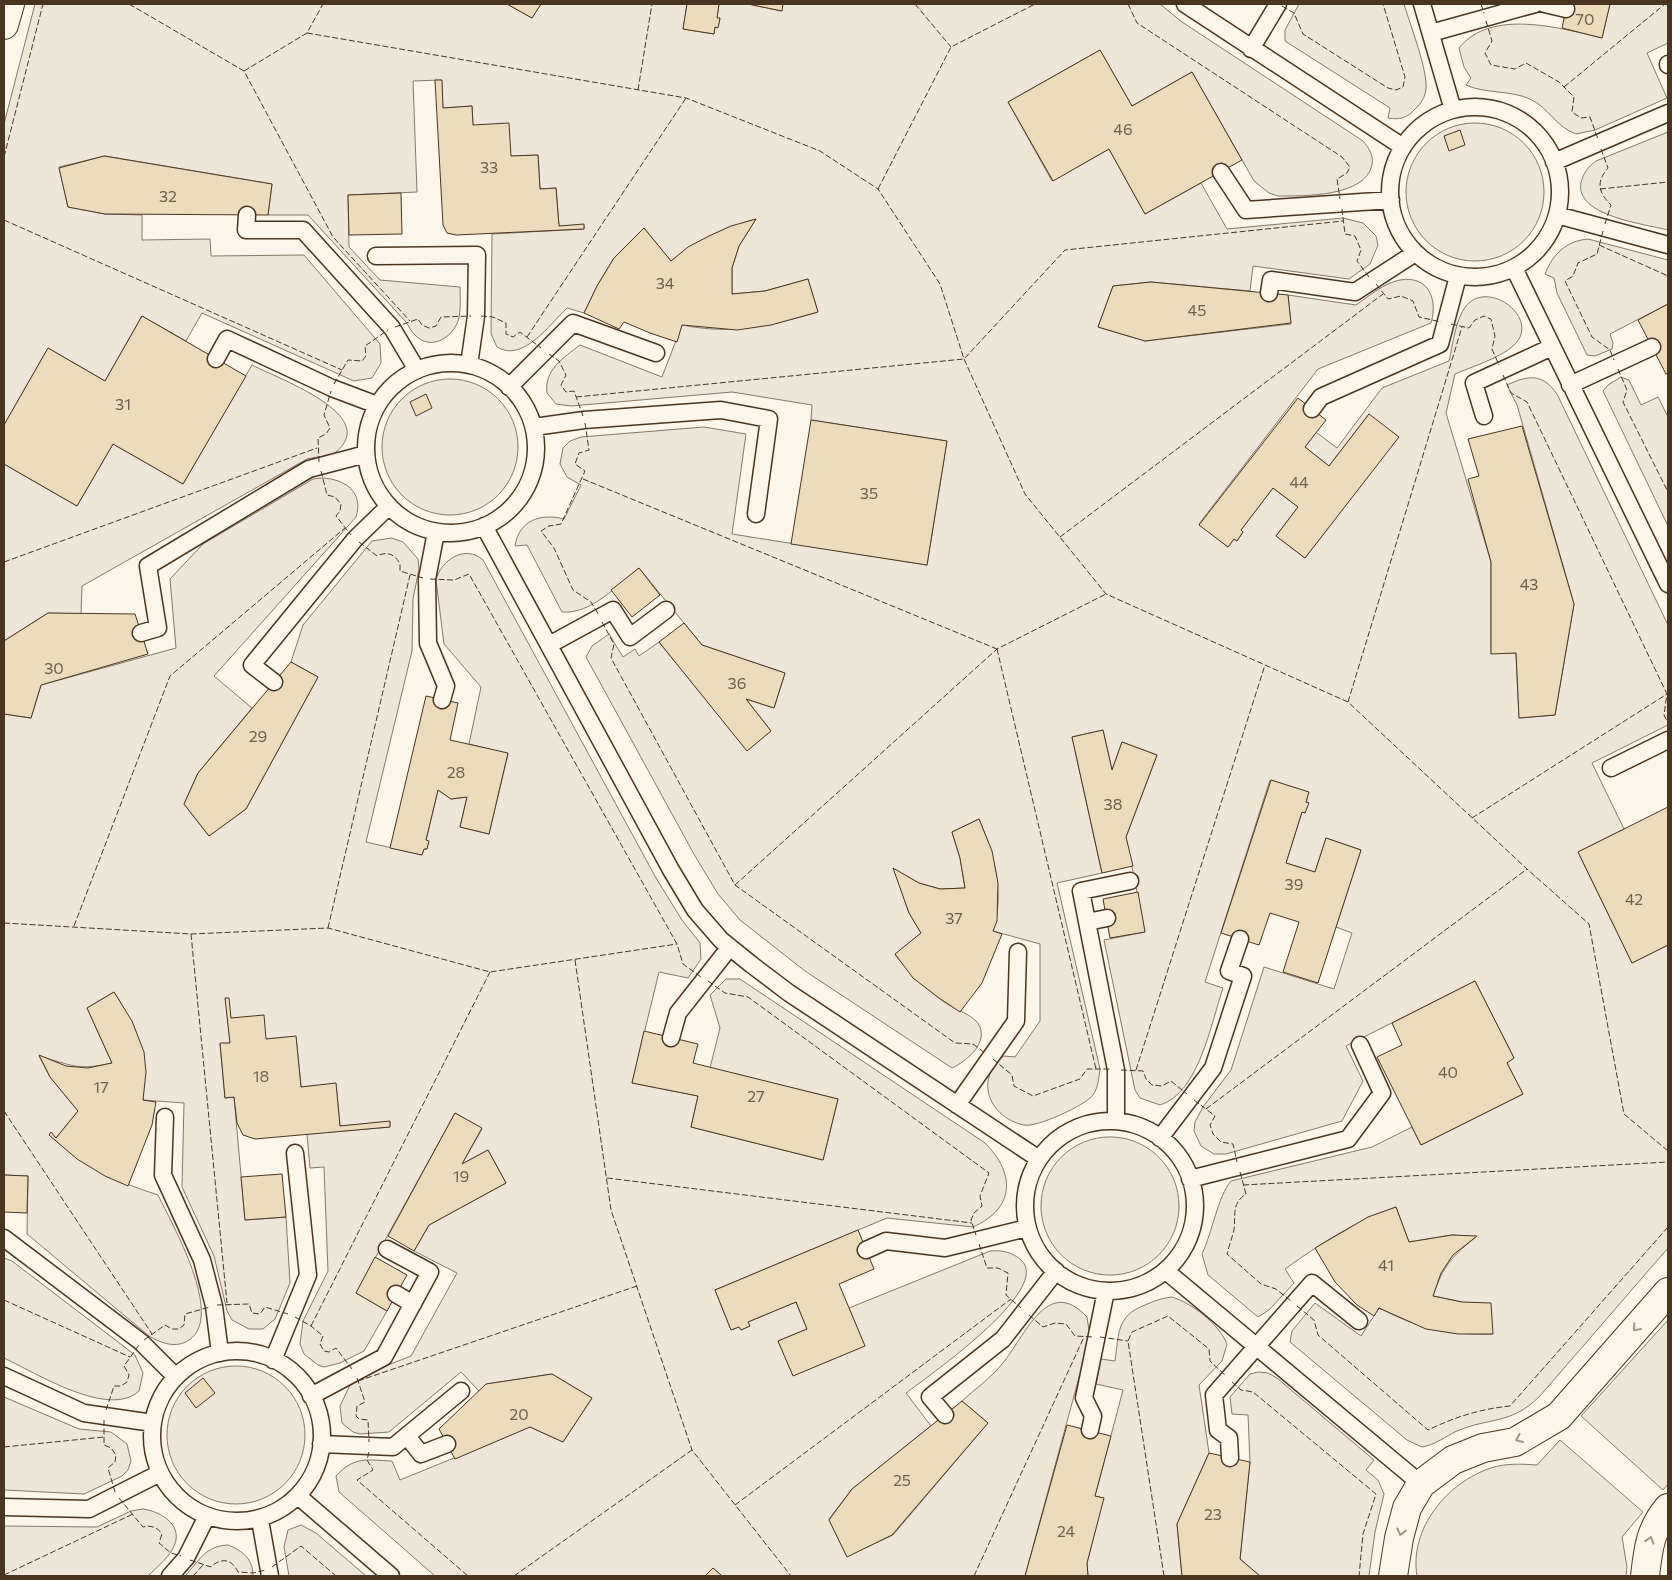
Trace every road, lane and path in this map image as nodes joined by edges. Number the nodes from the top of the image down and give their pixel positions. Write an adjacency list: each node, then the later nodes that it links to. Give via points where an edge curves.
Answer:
1 (10, 4): 8 (street)
2 (1184, 4): 10 (lane)
3 (1278, 4): 10 (lane)
4 (1422, 4): 9 (lane)
5 (1535, 4): 9 (lane)
6 (1545, 4): 7 (lane)
7 (1566, 8)
8 (4, 25)
9 (1431, 33): 11 (lane)
10 (1251, 49): 13 (lane)
11 (1453, 110): 13 (lane, via 1433,118); 14 (lane, via 1475,107 1497,110 1518,119 1536,132)
12 (1668, 113): 14 (lane)
13 (1403, 147): 16 (lane, via 1393,170)
14 (1554, 162): 18 (lane, via 1560,193)
15 (1221, 172): 16 (lane, via 1246,210)
16 (1391, 200): 20 (lane, via 1401,235)
17 (246, 215): 30 (lane, via 246,230 303,230 392,328)
18 (1558, 215): 19 (lane); 22 (lane, via 1535,253)
19 (1668, 245)
20 (1414, 253): 23 (lane, via 1432,266); 24 (lane, via 1355,292 1271,280)
21 (376, 256): 29 (lane, via 477,255 476,316)
22 (1514, 268): 23 (lane, via 1497,275); 25 (lane)
23 (1458, 276): 34 (lane, via 1440,344 1321,396)
24 (1269, 293)
25 (1552, 347): 31 (lane); 35 (lane, via 1474,383)
26 (1652, 347): 31 (lane)
27 (656, 353): 32 (lane, via 572,323)
28 (216, 358): 33 (lane, via 228,339 332,388)
29 (469, 365): 30 (lane, via 454,362); 32 (lane, via 497,376)
30 (417, 370): 33 (lane, via 396,383)
31 (1570, 385): 42 (lane)
32 (509, 387): 36 (lane, via 526,408)
33 (377, 405): 37 (lane, via 369,423)
34 (1312, 409)
35 (1484, 416)
36 (534, 427): 39 (lane, via 721,410 769,419); 40 (lane, via 536,451 532,473 522,493 509,511)
37 (366, 454): 38 (lane, via 375,488); 44 (lane, via 309,469 148,566 158,628)
38 (389, 506): 41 (lane, via 417,526); 46 (lane, via 355,539 252,665)
39 (756, 514)
40 (484, 526): 41 (lane, via 470,531); 45 (lane)
41 (436, 532): 47 (lane, via 427,578 428,643 446,686)
42 (1668, 584)
43 (666, 610): 45 (lane, via 630,637 617,607)
44 (141, 633)
45 (549, 645): 54 (lane, via 671,870 695,910)
46 (274, 682)
47 (442, 700)
48 (1668, 740): 49 (lane)
49 (1611, 768)
50 (1130, 882): 52 (lane, via 1080,891)
51 (1106, 918): 52 (lane)
52 (1087, 922): 60 (lane, via 1116,1070)
53 (1240, 939): 61 (lane, via 1229,971 1243,976 1214,1068)
54 (730, 947): 56 (lane, via 678,1013); 58 (lane, via 789,993)
55 (1018, 952): 58 (lane, via 1016,1021)
56 (671, 1038)
57 (1360, 1045): 64 (lane, via 1382,1093 1348,1139)
58 (957, 1105): 63 (lane)
59 (165, 1117): 77 (lane, via 162,1175 202,1260 214,1306)
60 (1116, 1121): 61 (lane, via 1132,1124); 63 (lane, via 1088,1124 1067,1132)
61 (1160, 1138): 64 (lane, via 1184,1163)
62 (295, 1153): 78 (lane, via 308,1275)
63 (1039, 1159): 65 (lane, via 1027,1184 1024,1206)
64 (1190, 1179): 70 (lane, via 1195,1206 1192,1228 1184,1249)
65 (1027, 1228): 68 (lane, via 945,1248 886,1242); 69 (lane, via 1036,1248)
66 (4, 1238): 80 (lane, via 141,1342)
67 (387, 1248): 74 (lane, via 430,1272)
68 (866, 1250)
69 (1056, 1271): 71 (lane, via 1067,1280); 83 (lane, via 1003,1339 930,1396)
70 (1166, 1271): 71 (lane, via 1131,1288); 76 (lane)
71 (1106, 1291): 85 (lane, via 1084,1398 1093,1416)
72 (1668, 1292): 91 (street, one-way to 91, via 1559,1416 1515,1442 1483,1448 1453,1460)
73 (396, 1294): 74 (lane)
74 (413, 1304): 82 (lane, via 384,1357)
75 (1359, 1321): 76 (lane, via 1312,1283)
76 (1258, 1346): 89 (lane, via 1214,1395 1218,1430 1229,1438); 91 (lane)
77 (220, 1353): 78 (lane, via 252,1352); 80 (lane, via 188,1366)
78 (273, 1360): 82 (lane, via 292,1371)
79 (4, 1376): 84 (lane, via 84,1413)
80 (176, 1377): 84 (lane, via 161,1396)
81 (461, 1391): 86 (lane)
82 (311, 1396): 87 (lane, via 317,1407)
83 (945, 1415)
84 (153, 1423): 90 (lane, via 152,1443)
85 (1090, 1430)
86 (406, 1436): 87 (lane, via 393,1448); 88 (lane, via 421,1454)
87 (321, 1444): 92 (lane, via 314,1472)
88 (447, 1444)
89 (1230, 1458)
90 (160, 1473): 93 (lane, via 89,1509); 95 (lane, via 175,1495 190,1508)
91 (1422, 1484): 100 (street, one-way to 100, via 1407,1508)
92 (298, 1496): 96 (lane, via 281,1510); 99 (lane)
93 (4, 1507)
94 (1668, 1508): 101 (street, one-way to 94, via 1650,1539)
95 (208, 1516): 96 (lane, via 239,1522); 97 (lane, via 186,1558)
96 (260, 1520): 98 (lane)
97 (170, 1576)
98 (270, 1576)
99 (391, 1576)
100 (1393, 1576)
101 (1645, 1576)

